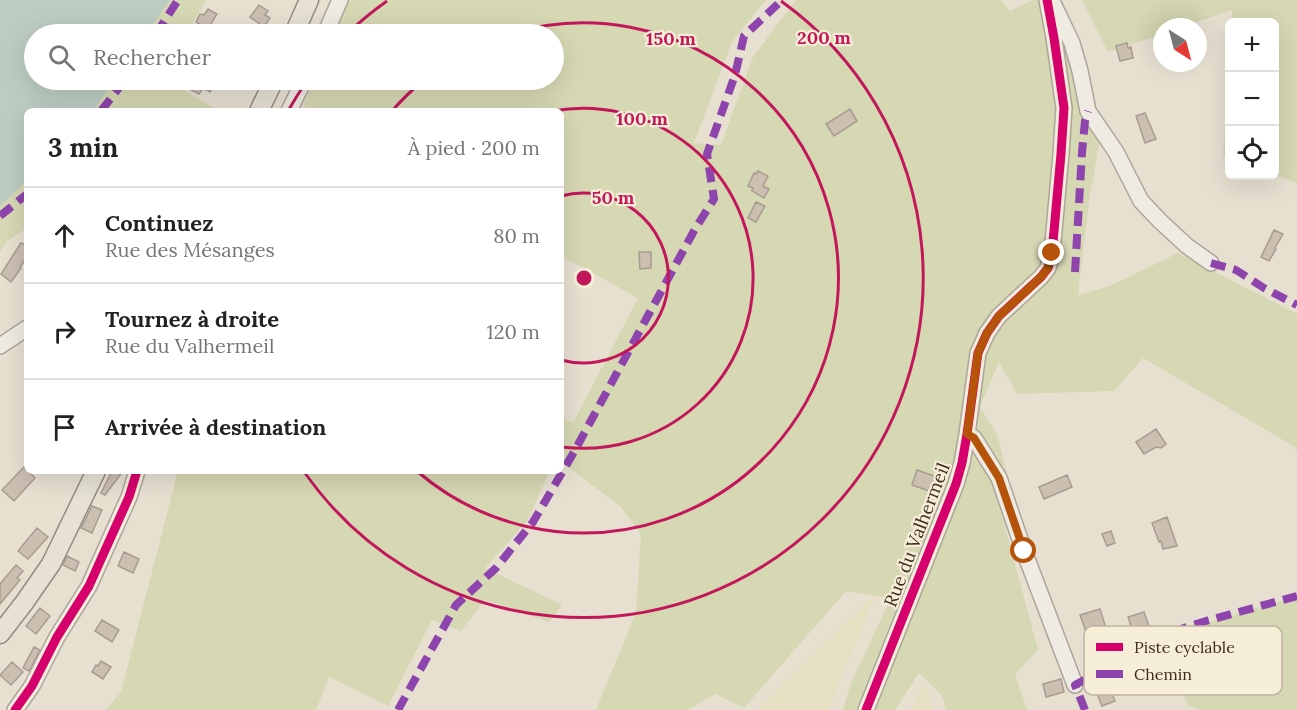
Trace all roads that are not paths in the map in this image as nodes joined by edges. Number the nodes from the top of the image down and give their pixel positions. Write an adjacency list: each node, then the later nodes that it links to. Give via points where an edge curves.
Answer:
1 (309, 0): 5 (main road)
2 (340, 0): 6 (street)
3 (1047, 0): 14 (street, Rue du Valhermeil, via 1064,108 1052,253 1041,277 999,316 987,333 978,353)
4 (1052, 0): 11 (street, via 1072,44 1088,111 1116,152 1141,201 1187,246)
5 (298, 24)
6 (329, 24)
7 (269, 90): 9 (main road)
8 (299, 90): 10 (street)
9 (260, 108)
10 (290, 108)
11 (1211, 263)
12 (24, 330): 13 (street)
13 (0, 346)
14 (967, 434): 18 (street, via 974,438 999,478); 20 (street, Rue du Valhermeil, via 956,484)
15 (95, 474): 17 (main road, via 51,564)
16 (136, 474): 19 (street, via 90,586)
17 (0, 634)
18 (1075, 685)
19 (15, 710)
20 (866, 710)

